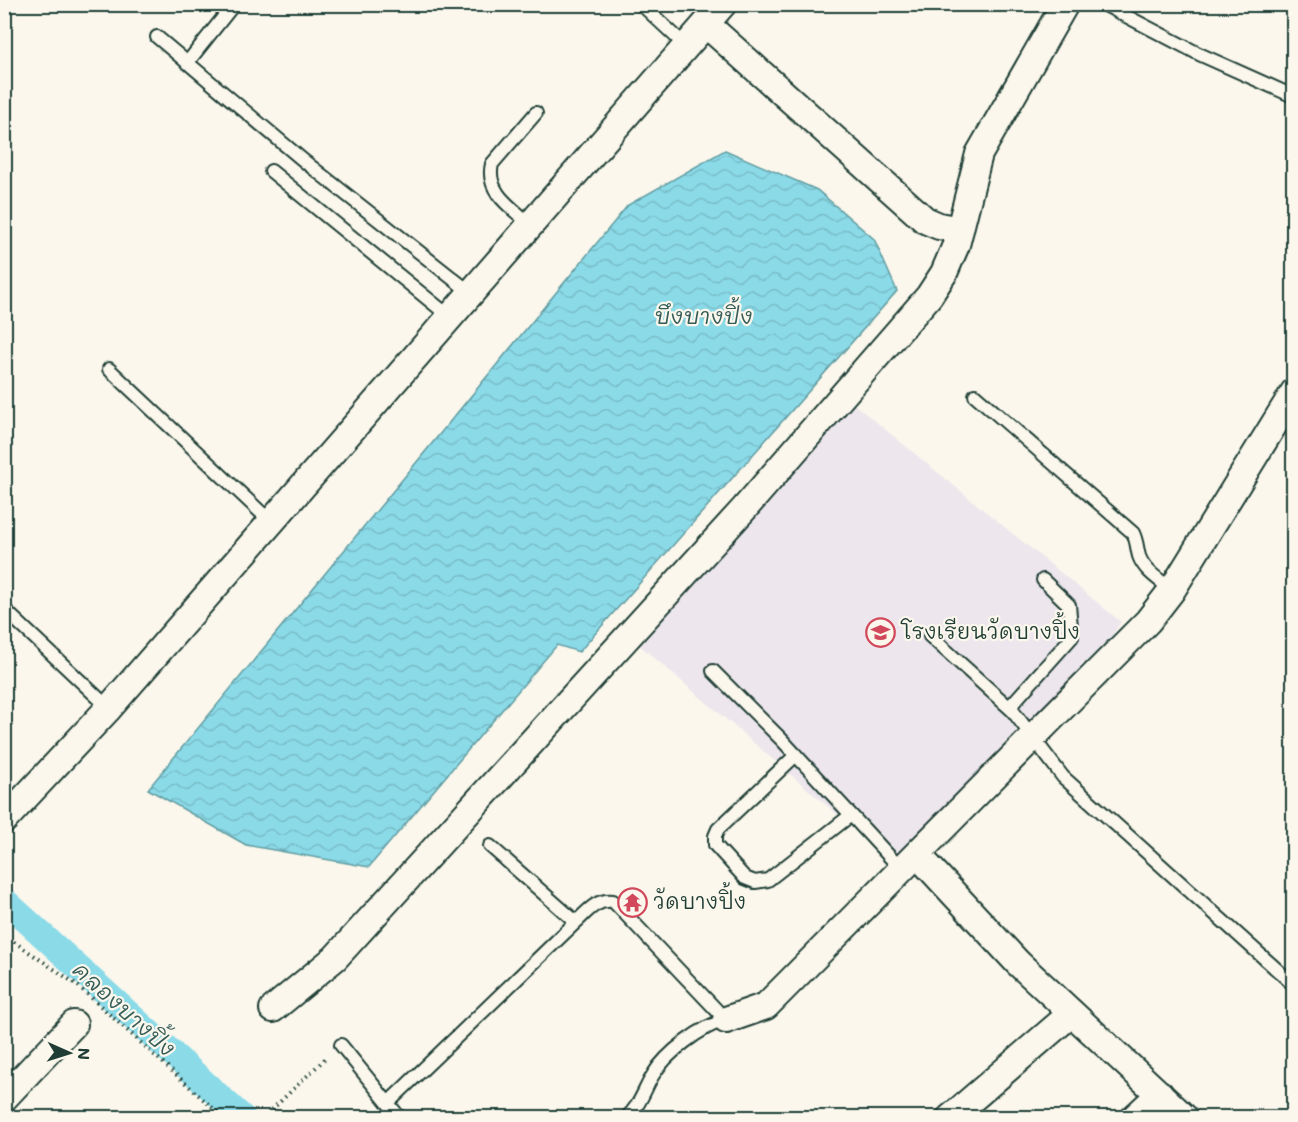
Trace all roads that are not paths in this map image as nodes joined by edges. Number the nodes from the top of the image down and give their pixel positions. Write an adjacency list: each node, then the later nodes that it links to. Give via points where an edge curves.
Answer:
1 (234, 4): 9 (lane)
2 (642, 4): 8 (lane)
3 (723, 4): 6 (street)
4 (1065, 4): 14 (street, via 979,154)
5 (1103, 4): 10 (lane, via 1199,54)
6 (706, 24): 8 (street); 14 (street, via 925,220)
7 (156, 37): 9 (lane)
8 (686, 46): 13 (street)
9 (187, 63): 15 (lane, via 303,161)
10 (1293, 96)
11 (536, 113): 13 (lane, via 492,164 489,174 499,197)
12 (271, 171): 16 (lane)
13 (531, 225): 15 (street)
14 (960, 230): 36 (street, via 944,273 928,296 744,509 335,958)
15 (471, 293): 16 (street)
16 (450, 317): 20 (street)
17 (109, 369): 20 (lane)
18 (1293, 393): 22 (street)
19 (975, 394): 22 (lane, via 1133,533 1144,566)
20 (271, 522): 26 (street)
21 (1043, 580): 27 (lane, via 1069,605 1072,637 1013,703)
22 (1172, 590): 28 (street, via 1148,621)
23 (4, 609): 26 (lane)
24 (930, 636): 27 (lane)
25 (713, 671): 29 (lane)
26 (109, 708): 31 (street)
27 (1012, 710): 28 (lane)
28 (1035, 737): 33 (street); 35 (lane, via 1064,777)
29 (796, 756): 30 (lane); 30 (lane, via 715,836 715,845 745,878 756,882 768,880)
30 (851, 815): 33 (lane)
31 (5, 820)
32 (490, 846): 34 (lane)
33 (909, 862): 37 (street); 38 (street, via 766,1006)
34 (576, 922): 38 (lane, via 596,904 613,901); 43 (lane)
35 (1293, 985)
36 (273, 1009)
37 (1072, 1013): 41 (street); 46 (street)
38 (726, 1020): 45 (lane, via 706,1026 661,1064)
39 (74, 1024): 42 (street)
40 (341, 1045): 43 (lane)
41 (1160, 1094): 47 (street); 48 (street)
42 (4, 1098)
43 (387, 1103): 44 (lane)
44 (400, 1118)
45 (626, 1118)
46 (950, 1118)
47 (1134, 1118)
48 (1185, 1118)

